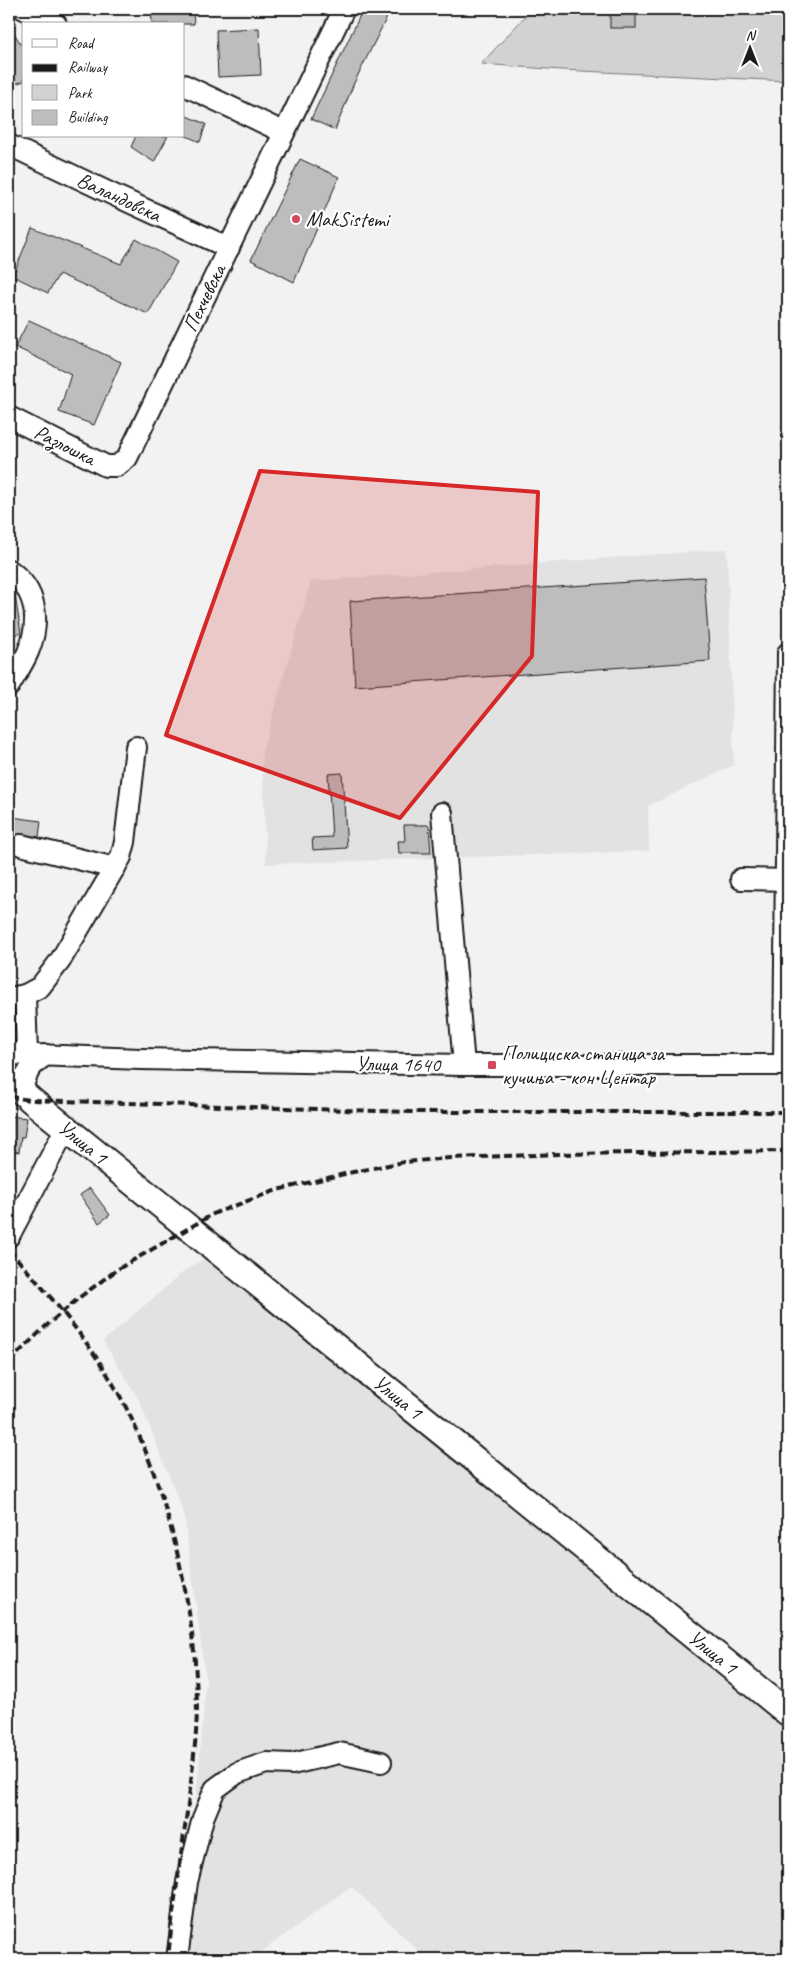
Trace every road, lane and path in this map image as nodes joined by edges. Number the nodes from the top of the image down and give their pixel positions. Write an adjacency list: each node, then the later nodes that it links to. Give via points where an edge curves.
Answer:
1 (24, 9): 3 (street)
2 (344, 9): 5 (street, Пехчевска)
3 (52, 22)
4 (185, 85): 5 (street)
5 (283, 132): 7 (street, Пехчевска)
6 (9, 144): 7 (street, Валандовска)
7 (229, 248): 9 (street, Пехчевска)
8 (9, 417): 9 (street, Разлошка, via 106,466)
9 (122, 464)
10 (9, 570): 12 (street, via 31,593 36,617 28,653)
11 (788, 653): 18 (street)
12 (9, 686)
13 (136, 747): 16 (street, via 125,842)
14 (442, 813): 21 (street)
15 (21, 845): 16 (street)
16 (114, 868): 19 (street, via 60,961 40,987)
17 (741, 879): 18 (street)
18 (787, 880): 22 (street)
19 (17, 997): 20 (street)
20 (27, 1055): 21 (street, Улица 1640); 23 (street, via 35,1062 24,1081)
21 (464, 1065): 22 (street, Улица 1640)
22 (786, 1065)
23 (16, 1086): 24 (main road, Улица 1)
24 (66, 1128): 25 (street); 26 (main road, Улица 1)
25 (9, 1236)
26 (788, 1713)
27 (381, 1762): 28 (street, via 338,1753 292,1764 266,1763 237,1773 215,1789 203,1818 187,1882)
28 (177, 1959)

